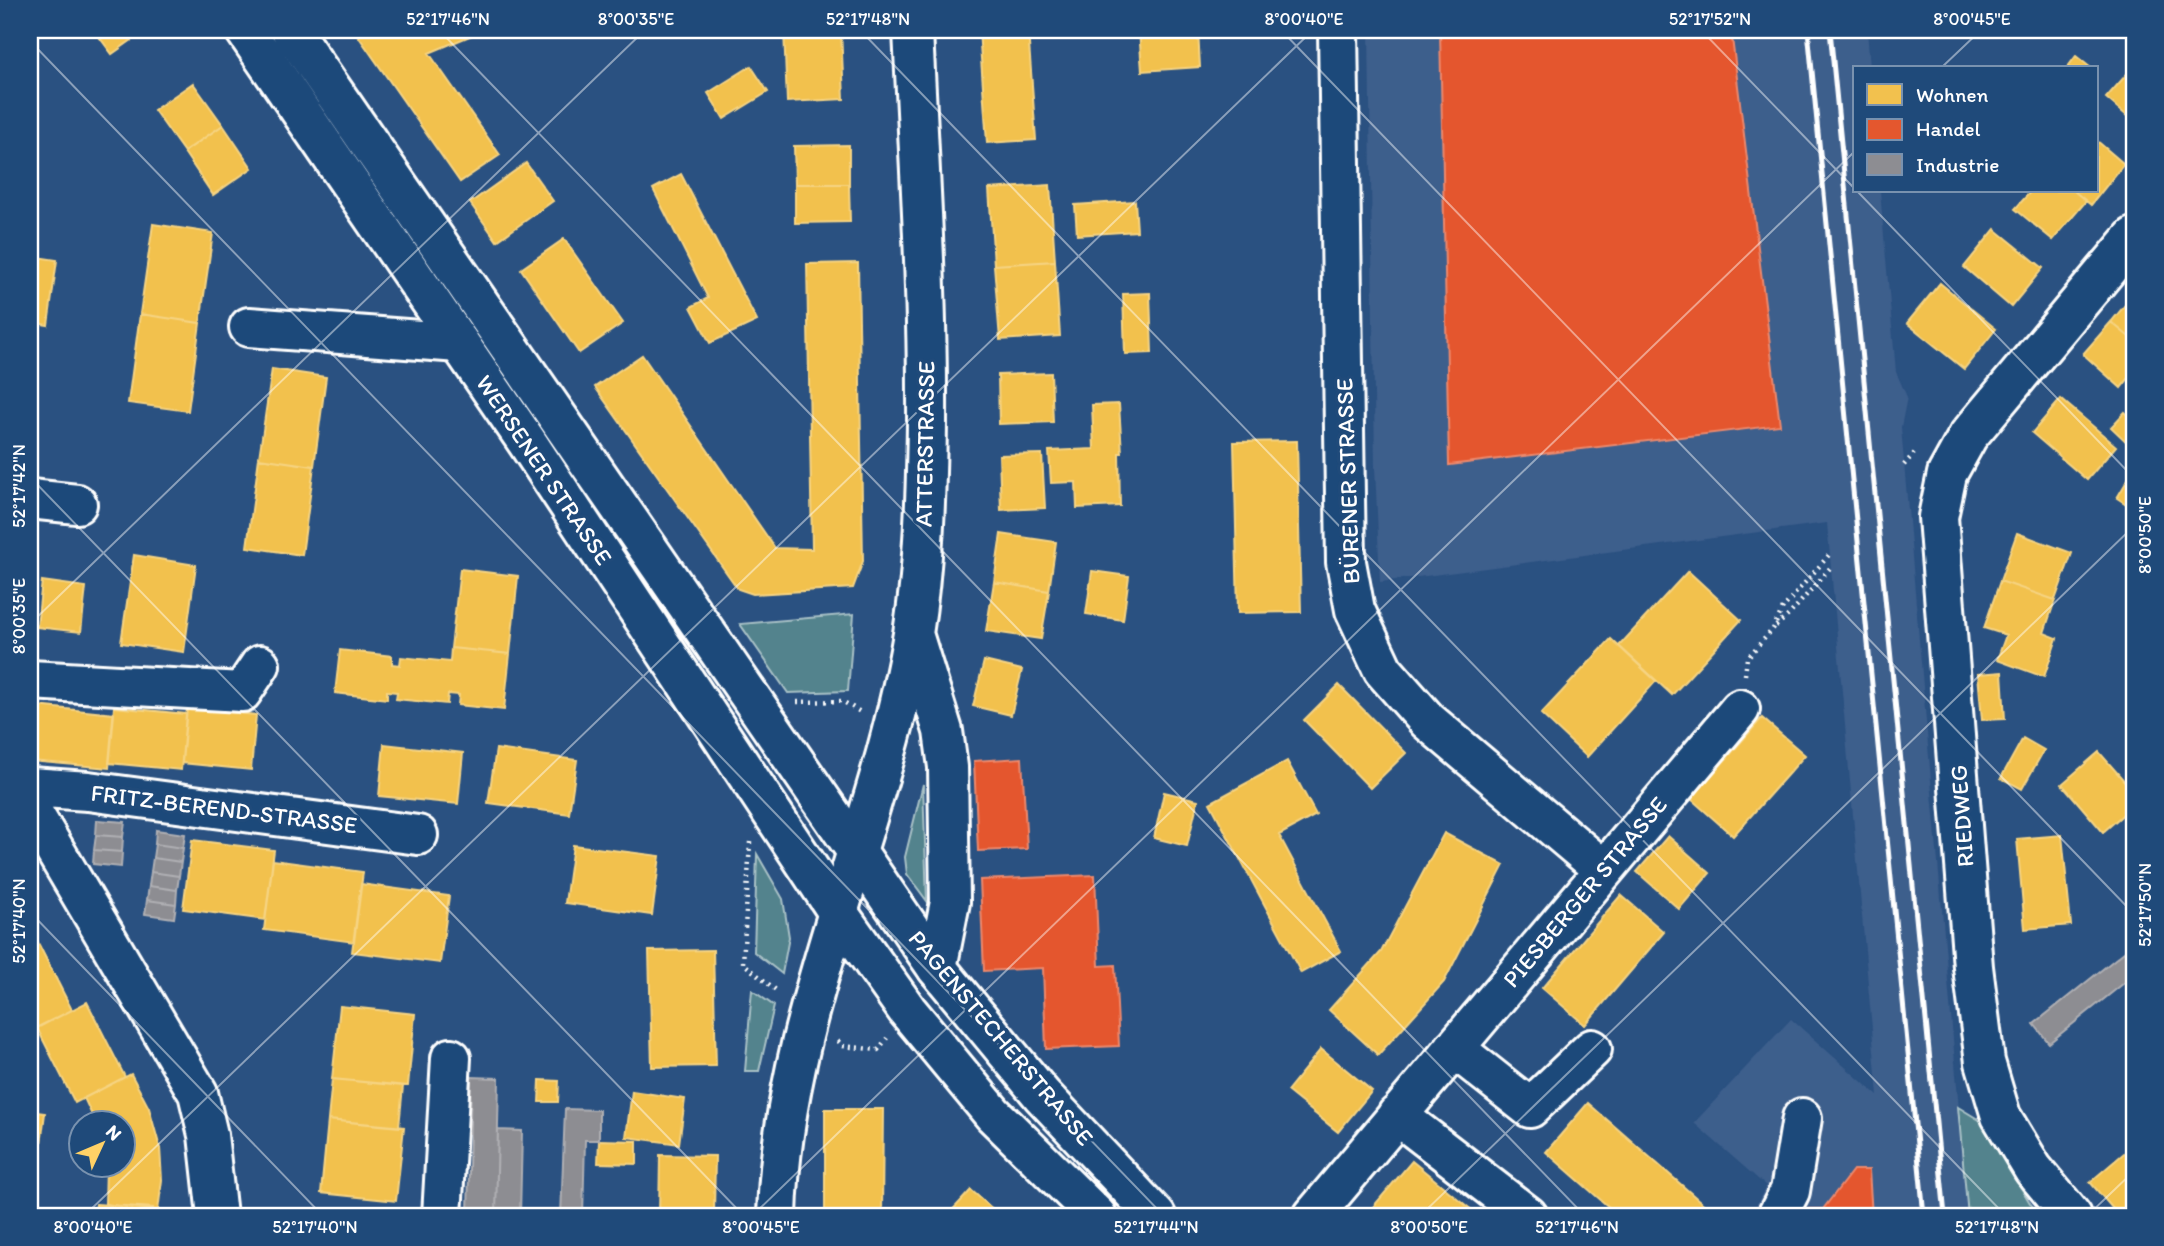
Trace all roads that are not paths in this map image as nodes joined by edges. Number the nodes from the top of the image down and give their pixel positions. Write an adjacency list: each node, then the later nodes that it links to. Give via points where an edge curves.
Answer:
1 (245, 30): 7 (street, WERSENER STRASSE)
2 (290, 30): 17 (street, WERSENER STRASSE)
3 (913, 30): 10 (street, ATTERSTRASSE, via 927,345 926,516)
4 (1338, 30): 18 (street, BÜRENER STRASSE, via 1346,562 1354,610 1383,670 1428,721)
5 (2134, 237): 34 (street, RIEDWEG, via 1968,436 1947,474 1938,517 1973,967 1985,1062 2001,1116 2033,1169)
6 (249, 327): 7 (street)
7 (459, 342): 19 (street, WERSENER STRASSE)
8 (30, 499): 9 (street)
9 (77, 503)
10 (913, 634): 17 (street, ATTERSTRASSE, via 892,732); 20 (street, via 943,731 948,767 950,902)
11 (260, 665): 12 (street, via 242,692)
12 (30, 680)
13 (1740, 709): 18 (street, PIESBERGER STRASSE)
14 (30, 787): 16 (street, FRITZ-BEREND-STRASSE)
15 (30, 808): 26 (street, via 198,1093)
16 (418, 835)
17 (857, 850): 19 (street, ATTERSTRASSE); 20 (street, PAGENSTECHERSTRASSE)
18 (1604, 870): 21 (street, PIESBERGER STRASSE)
19 (839, 914): 28 (street, ATTERSTRASSE, via 792,1077 782,1136); 29 (street, PAGENSTECHERSTRASSE, via 958,1074)
20 (937, 968): 30 (street, PAGENSTECHERSTRASSE, via 1042,1095)
21 (1454, 1048): 22 (street, via 1530,1108); 24 (street, PIESBERGER STRASSE)
22 (1592, 1049)
23 (451, 1059): 27 (street)
24 (1397, 1115): 31 (street, PIESBERGER STRASSE); 32 (street)
25 (1802, 1118): 33 (street, via 1790,1191)
26 (217, 1216)
27 (442, 1216)
28 (777, 1216)
29 (1097, 1216)
30 (1156, 1216)
31 (1313, 1216)
32 (1528, 1216)
33 (1777, 1216)
34 (2072, 1216)

